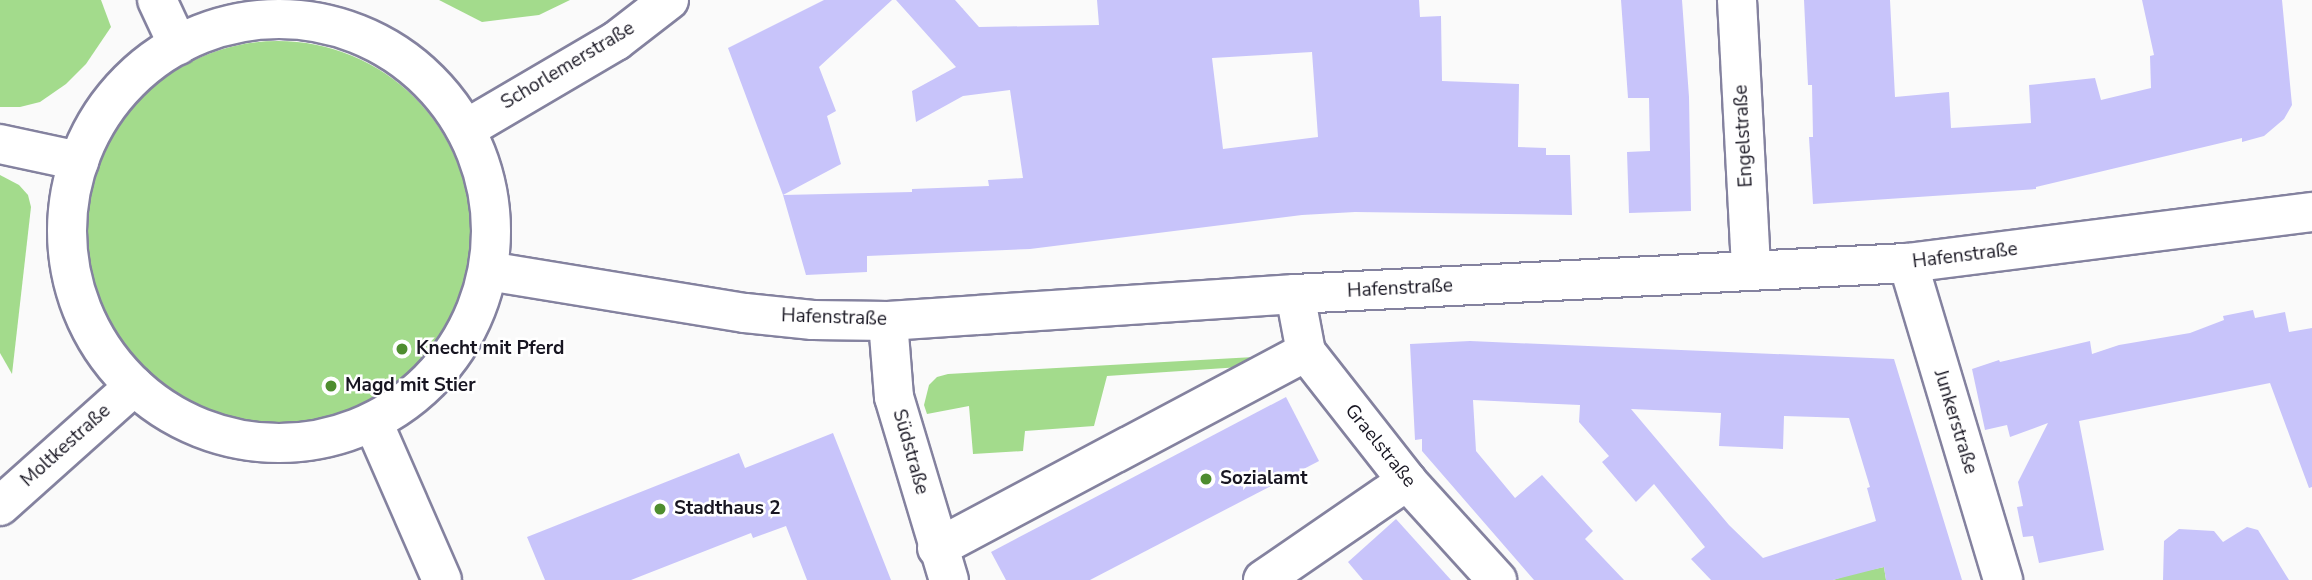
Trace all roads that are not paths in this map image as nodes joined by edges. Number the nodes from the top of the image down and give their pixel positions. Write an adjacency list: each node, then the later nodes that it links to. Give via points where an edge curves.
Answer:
1 (157, 0): 4 (main road)
2 (669, 0): 5 (main road, Schorlemerstraße, via 616,41)
3 (1737, 0): 11 (main road, Engelstraße)
4 (178, 45): 5 (main road, via 220,27 265,19 344,29 382,45 415,67 443,95); 7 (main road, via 125,85 98,121)
5 (466, 129): 10 (main road, via 490,198)
6 (0, 144): 7 (main road)
7 (79, 161): 15 (main road, via 67,227 76,293 104,353)
8 (2312, 212): 9 (main road, Hafenstraße)
9 (1908, 263): 11 (main road, Hafenstraße); 23 (main road, Junkerstraße)
10 (488, 271): 13 (main road, Hafenstraße, via 745,313); 16 (main road, via 473,318 449,360 395,410)
11 (1751, 271): 12 (main road, Hafenstraße)
12 (1295, 294): 13 (main road, Hafenstraße); 14 (main road, Graelstraße)
13 (888, 321): 19 (main road, Südstraße, via 894,397)
14 (1306, 352): 17 (main road, Graelstraße); 19 (main road)
15 (134, 386): 16 (main road, via 182,421 238,440 277,444 317,441); 18 (main road, Moltkestraße)
16 (373, 422): 20 (main road)
17 (1407, 481): 21 (main road); 22 (main road, Graelstraße)
18 (0, 506)
19 (943, 564)
20 (442, 580)
21 (1263, 580)
22 (1497, 580)
23 (2003, 580)

